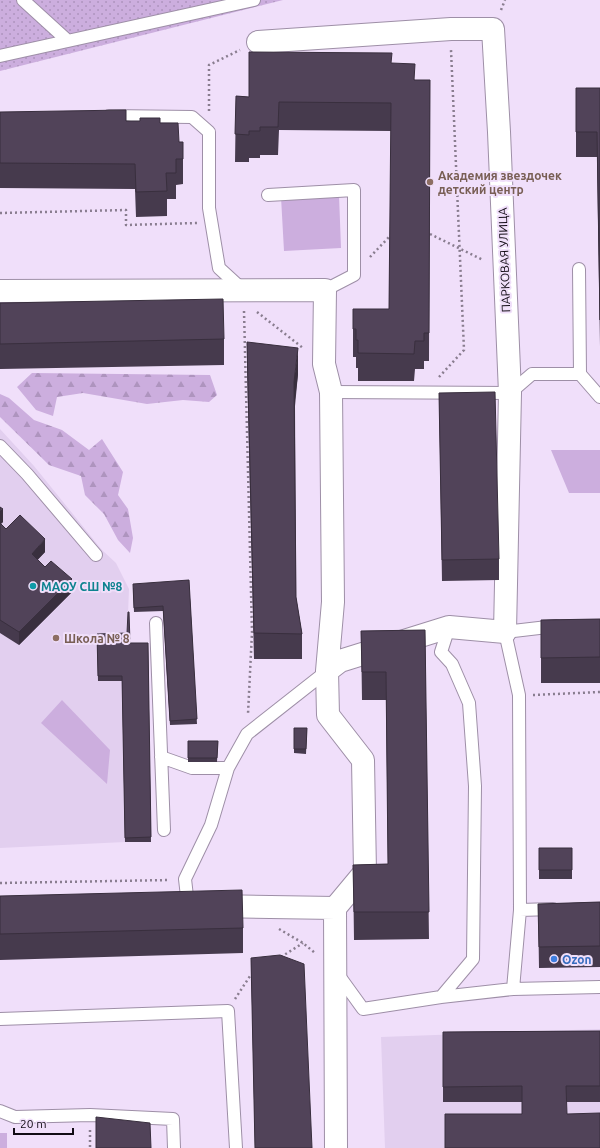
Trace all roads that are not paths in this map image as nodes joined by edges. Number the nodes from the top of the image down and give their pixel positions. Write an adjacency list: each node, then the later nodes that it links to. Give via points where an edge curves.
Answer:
1 (23, 0): 3 (lane)
2 (254, 0): 3 (lane)
3 (68, 41): 5 (lane)
4 (258, 42): 14 (street, ПАРКОВАЯ УЛИЦА, via 450,29 493,29)
5 (0, 56)
6 (100, 116): 9 (lane, via 192,117 209,132 209,208 219,268)
7 (268, 195): 10 (lane, via 354,190 354,275)
8 (579, 269): 12 (lane)
9 (244, 290): 10 (street); 11 (street)
10 (325, 290): 13 (street, via 324,364)
11 (0, 291)
12 (580, 374): 14 (lane, via 532,374); 15 (lane)
13 (331, 392): 14 (lane); 22 (street, via 333,602)
14 (510, 393): 21 (street, ПАРКОВАЯ УЛИЦА)
15 (600, 397)
16 (0, 446): 17 (lane)
17 (96, 556)
18 (156, 623): 23 (lane)
19 (568, 625): 21 (lane)
20 (448, 627): 21 (street); 22 (street, via 340,661); 34 (lane, via 441,652 452,664 470,703 475,786 473,959)
21 (505, 632): 30 (lane, via 519,695)
22 (327, 671): 24 (lane, via 247,734); 28 (street, via 328,715 363,760 365,872)
23 (161, 757): 24 (lane, via 192,768); 25 (lane)
24 (228, 768): 26 (lane, via 211,825 185,879)
25 (164, 830)
26 (188, 905): 27 (street); 28 (street)
27 (165, 906)
28 (334, 908): 31 (street)
29 (564, 908): 30 (lane)
30 (520, 910): 33 (lane)
31 (335, 970): 34 (lane, via 363,1008); 39 (street)
32 (600, 987): 33 (lane)
33 (513, 989): 34 (lane)
34 (441, 997)
35 (0, 1019): 38 (lane, via 228,1011)
36 (0, 1111): 37 (lane, via 15,1117 90,1115 173,1120)
37 (174, 1148)
38 (236, 1148)
39 (336, 1148)

